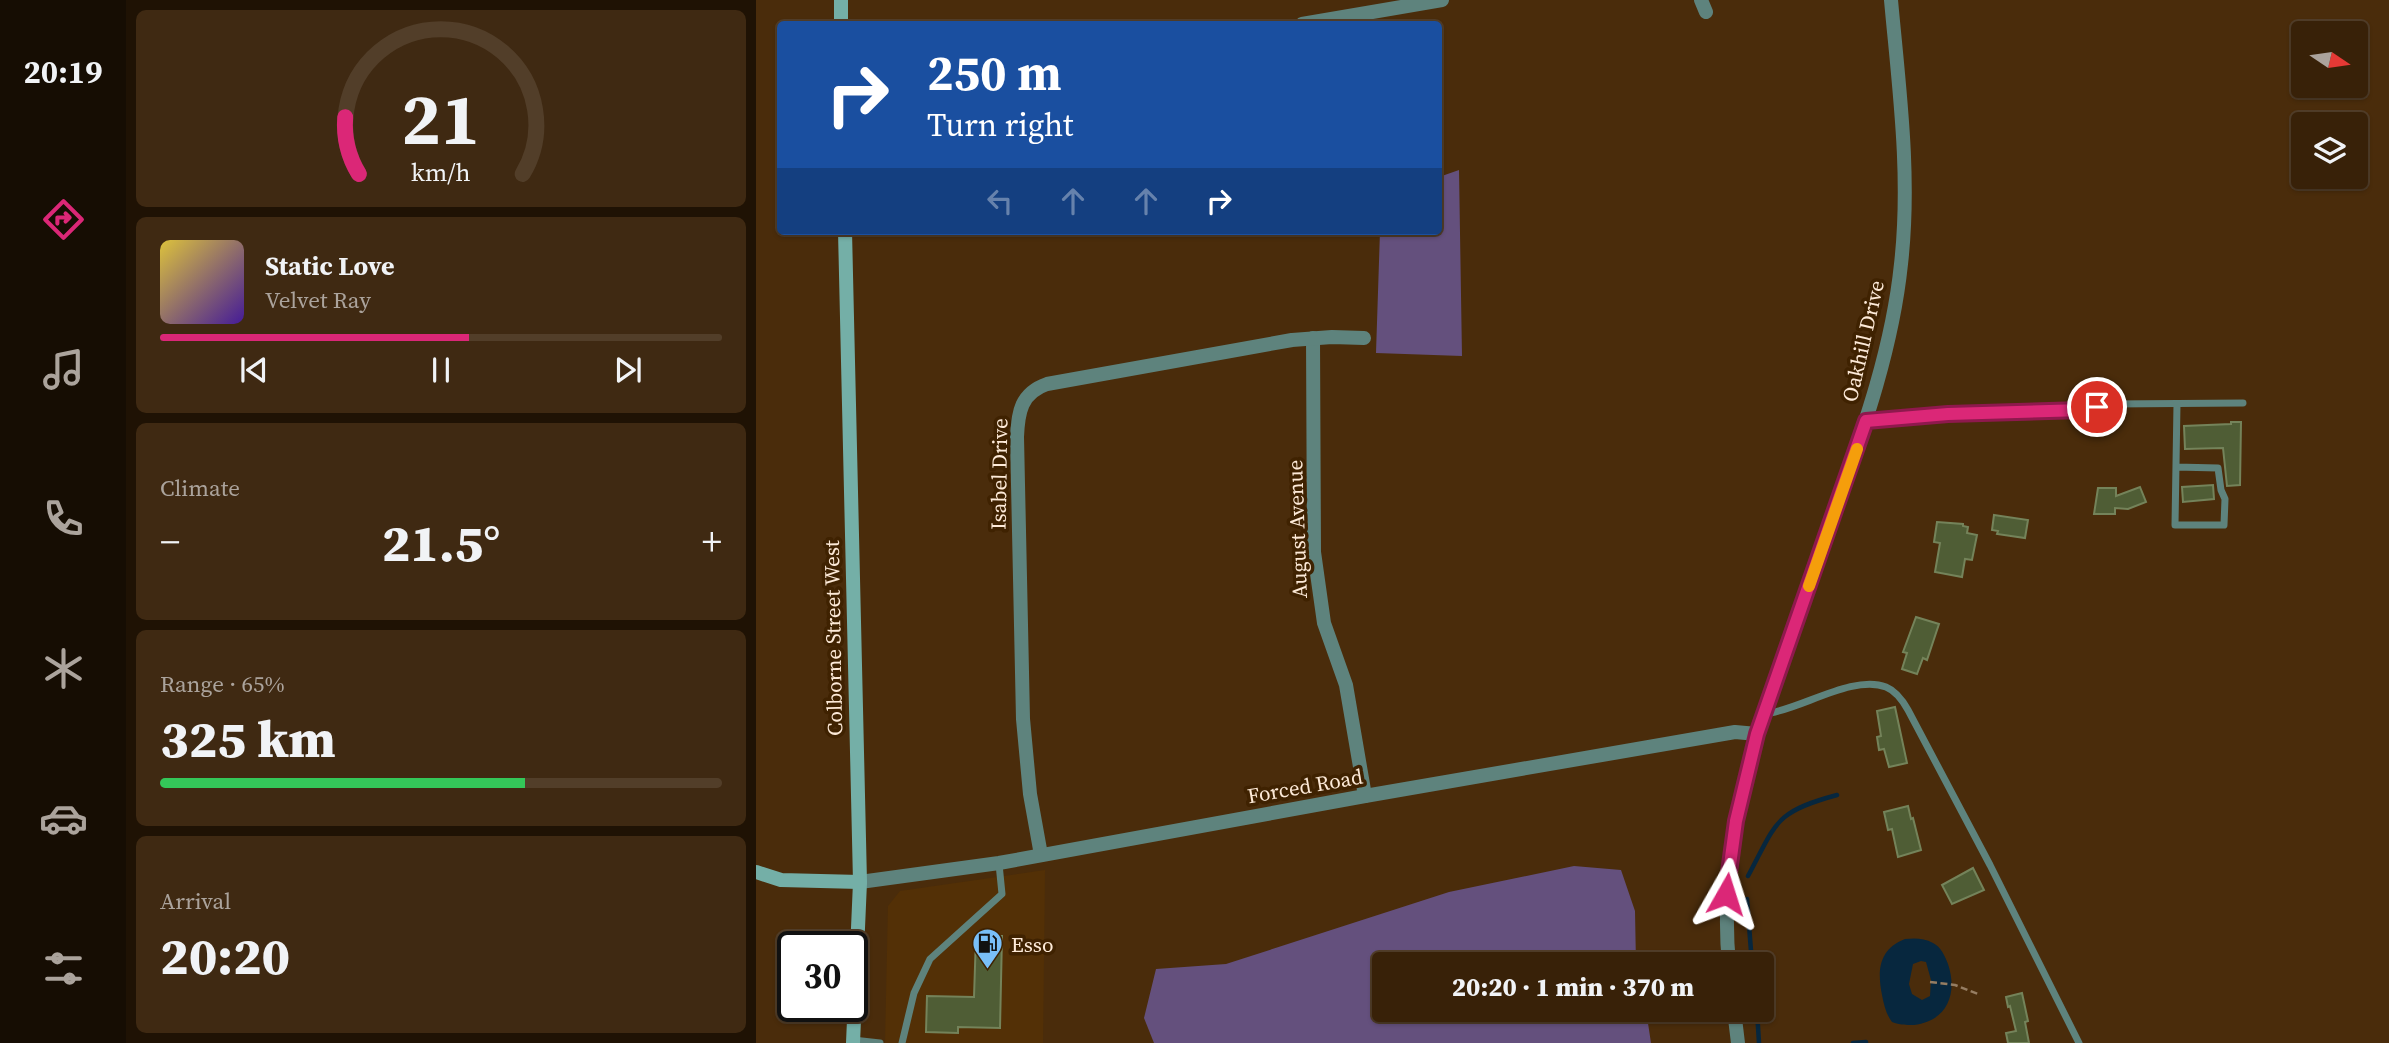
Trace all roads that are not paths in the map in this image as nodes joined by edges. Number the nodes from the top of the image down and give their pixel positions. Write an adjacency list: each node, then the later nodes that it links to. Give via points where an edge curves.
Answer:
1 (841, 0): 5 (main road)
2 (1442, 0): 4 (street)
3 (1891, 0): 12 (street, Oakhill Drive, via 1904,151 1904,226 1891,324)
4 (1396, 4): 6 (street)
5 (841, 21)
6 (1316, 21)
7 (845, 235): 20 (main road, Colborne Street West)
8 (1313, 338): 9 (street, Isabel Drive); 16 (street, August Avenue, via 1317,580 1324,624 1349,698); 17 (street, Isabel Drive, via 1047,384 1028,394 1021,405 1017,437 1023,719)
9 (1364, 338)
10 (2243, 403): 11 (lane)
11 (2177, 404): 12 (lane, via 2112,404 2083,410); 13 (lane)
12 (1866, 421): 14 (street, Oakhill Drive)
13 (2176, 467): 13 (lane, via 2175,525 2224,525 2225,499 2218,468)
14 (1764, 714): 15 (street, Oakhill Drive); 27 (lane, via 1856,685 1884,686 1897,695)
15 (1757, 734): 16 (street, Forced Road, via 1735,732); 21 (street, Oakhill Drive, via 1728,874)
16 (1365, 796): 17 (street, Forced Road)
17 (1041, 855): 18 (street, Forced Road)
18 (999, 863): 20 (street, Forced Road); 25 (lane, via 1002,894 930,960 914,993)
19 (756, 872): 20 (main road, via 781,880)
20 (860, 882): 23 (main road, Colborne Street West)
21 (1728, 952)
22 (1735, 1022): 26 (street)
23 (853, 1042): 24 (lane)
24 (880, 1043)
25 (902, 1043)
26 (1738, 1043)
27 (2079, 1043)

